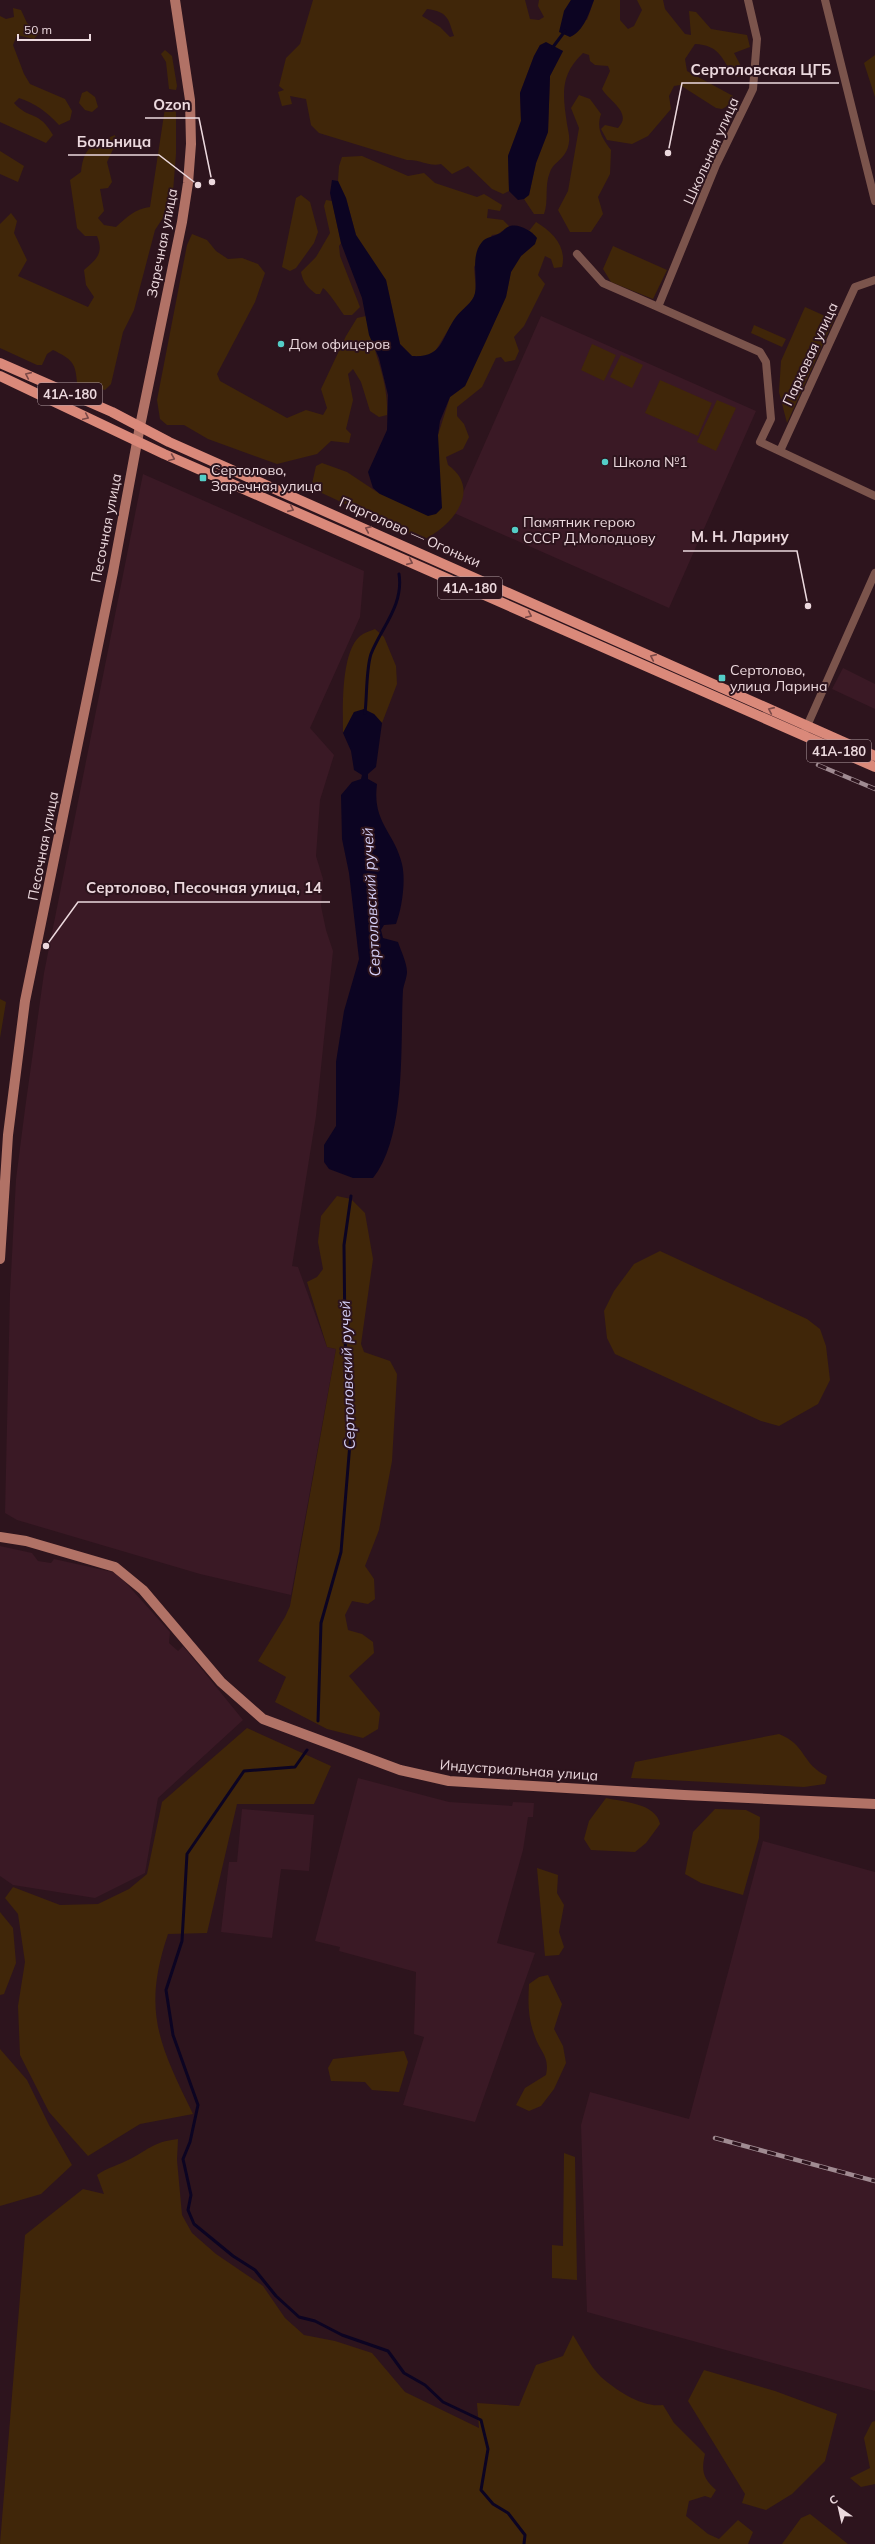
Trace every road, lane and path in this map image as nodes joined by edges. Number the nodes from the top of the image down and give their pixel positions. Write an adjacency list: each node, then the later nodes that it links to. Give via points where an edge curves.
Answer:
1 (174, 0): 10 (main road, Заречная улица, via 190,100 191,144 188,183)
2 (748, 0): 7 (street, Школьная улица, via 757,39 753,89 716,166)
3 (825, 0): 4 (street)
4 (875, 201)
5 (576, 254): 7 (street, via 603,283)
6 (875, 280): 12 (street, Парковая улица, via 855,287)
7 (658, 307): 12 (street, via 760,352 766,362 770,419 760,442)
8 (0, 363): 10 (main road, Парголово — Огоньки / 41А-180, one-way to 8)
9 (0, 376): 11 (main road, Парголово — Огоньки / 41А-180, one-way to 11)
10 (140, 426): 11 (main road, Заречная улица); 15 (main road, Парголово — Огоньки / 41А-180, one-way to 10, via 308,502 169,442)
11 (137, 441): 15 (main road, Парголово — Огоньки / 41А-180, one-way to 15); 18 (main road, Песочная улица, via 113,572 25,1001 8,1135)
12 (780, 451): 13 (street)
13 (875, 496)
14 (875, 573): 15 (street)
15 (805, 731): 16 (main road, Парголово — Огоньки / 41А-180); 17 (main road, Парголово — Огоньки / 41А-180)
16 (875, 756)
17 (875, 767)
18 (0, 1259)
19 (0, 1537): 20 (main road, Индустриальная улица, via 26,1541 116,1567 144,1590 221,1682 263,1719 400,1770 465,1782)
20 (875, 1804)

